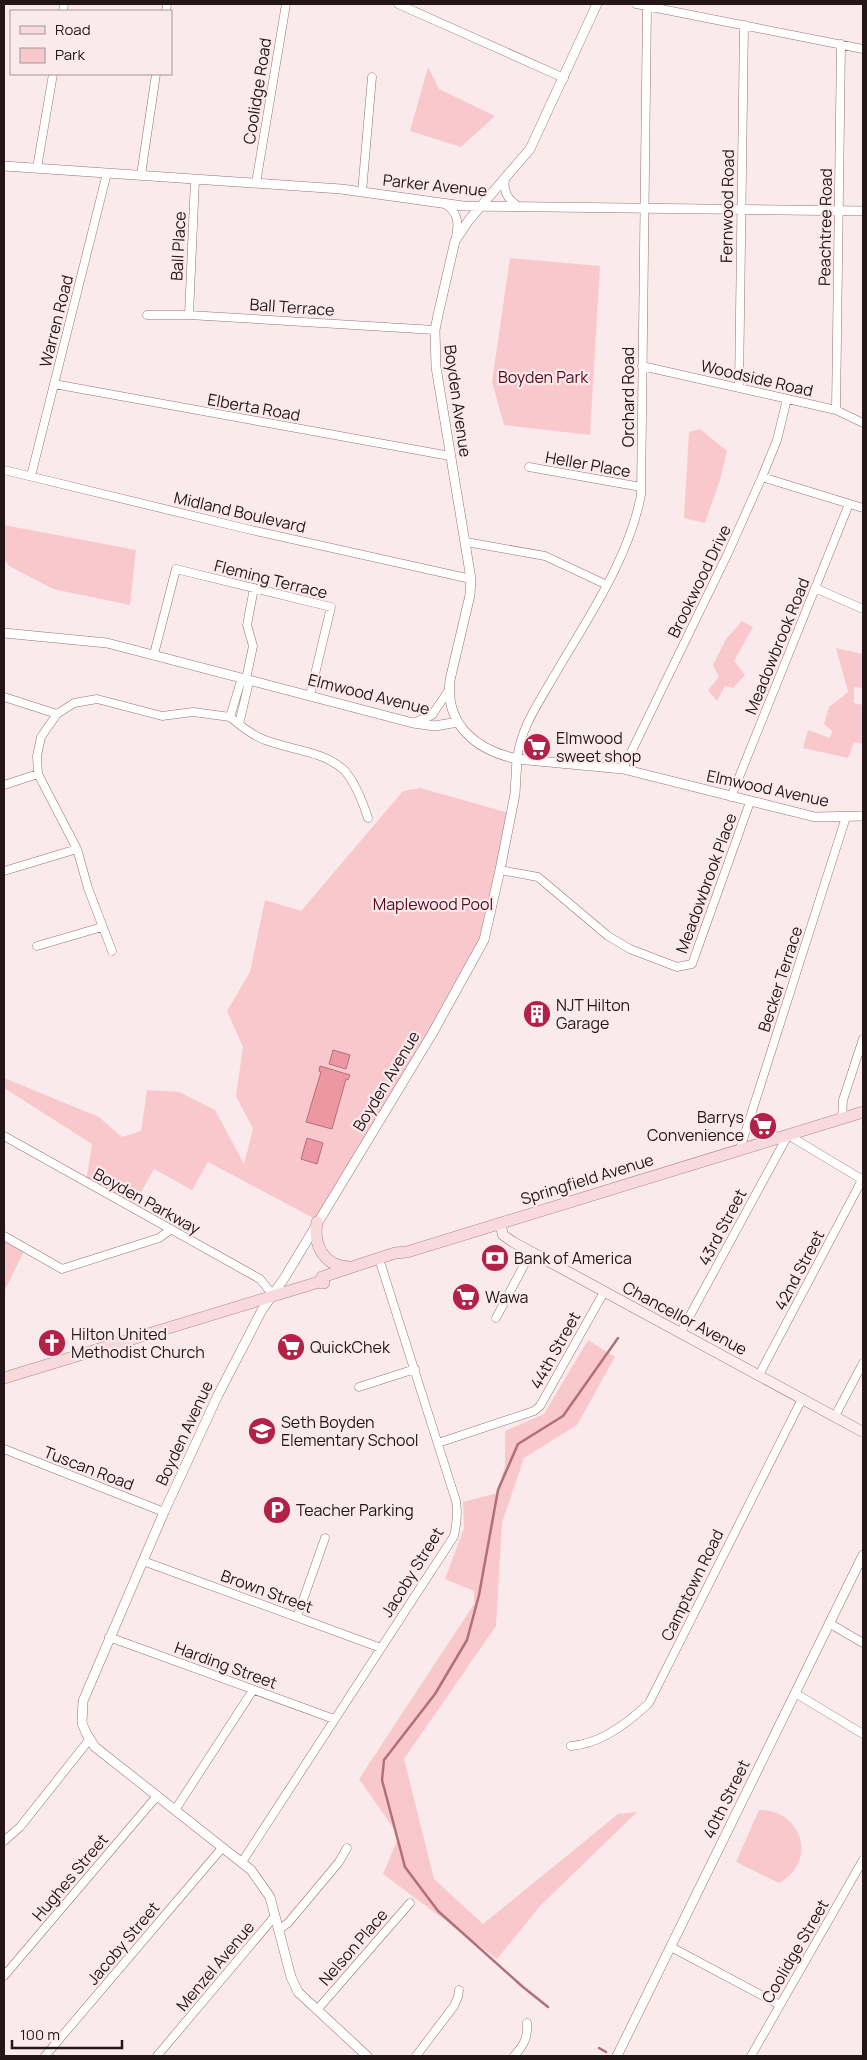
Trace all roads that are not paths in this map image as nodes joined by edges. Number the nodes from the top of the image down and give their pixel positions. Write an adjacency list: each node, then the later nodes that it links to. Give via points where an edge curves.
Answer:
1 (286, 4): 19 (street, Coolidge Road)
2 (398, 4): 12 (street)
3 (598, 4): 12 (street, Boyden Avenue)
4 (636, 4): 5 (street)
5 (647, 6): 6 (street); 24 (street, Orchard Road)
6 (744, 25): 7 (street); 25 (street, Fernwood Road)
7 (841, 44): 8 (street); 26 (street, Peachtree Road)
8 (863, 49)
9 (53, 75): 14 (street)
10 (156, 75): 16 (street)
11 (372, 77): 20 (street)
12 (564, 78): 18 (street, Boyden Avenue, via 530,149)
13 (4, 166): 14 (street, Parker Avenue)
14 (37, 168): 15 (street, Parker Avenue)
15 (107, 173): 16 (street, Parker Avenue); 33 (street, Warren Road)
16 (141, 175): 17 (street, Parker Avenue)
17 (195, 179): 19 (street, Parker Avenue); 30 (street, Ball Place)
18 (505, 179): 22 (street, Boyden Avenue); 23 (street, via 505,193)
19 (256, 183): 20 (street, Parker Avenue)
20 (362, 192): 21 (street, Parker Avenue)
21 (445, 204): 22 (street, Parker Avenue); 28 (street, via 457,217)
22 (482, 206): 23 (street, Parker Avenue); 28 (street, Boyden Avenue)
23 (519, 206): 24 (street, Parker Avenue)
24 (644, 208): 25 (street, Parker Avenue); 32 (street, Orchard Road)
25 (741, 209): 26 (street, Parker Avenue); 34 (street, Fernwood Road)
26 (839, 210): 27 (street, Parker Avenue); 36 (street, Peachtree Road)
27 (863, 211)
28 (455, 241): 31 (street, Boyden Avenue)
29 (147, 315): 30 (street, Ball Terrace)
30 (189, 315): 31 (street, Ball Terrace)
31 (435, 330): 38 (street, Boyden Avenue, via 436,367)
32 (642, 366): 34 (street, Woodside Road); 43 (street, Orchard Road)
33 (54, 384): 38 (street, Elberta Road); 41 (street, Warren Road)
34 (739, 387): 35 (street, Woodside Road)
35 (787, 399): 36 (street, Woodside Road); 42 (street, Brookwood Drive, via 777,440)
36 (836, 410): 37 (street, Woodside Road)
37 (863, 424)
38 (450, 456): 46 (street, Boyden Avenue)
39 (529, 467): 43 (street, Heller Place)
40 (4, 470): 41 (street, Midland Boulevard)
41 (31, 476): 47 (street, Midland Boulevard)
42 (762, 477): 44 (street); 64 (street, Brookwood Drive)
43 (641, 487): 48 (street, Orchard Road, via 635,522)
44 (849, 504): 45 (street); 50 (street, Meadowbrook Road)
45 (863, 508)
46 (466, 542): 47 (street, Boyden Avenue); 48 (street, via 545,556)
47 (472, 579): 55 (street, Boyden Avenue)
48 (607, 585): 63 (street, Orchard Road, via 522,730)
49 (254, 588): 53 (street, Fleming Terrace, via 176,569); 54 (street, via 247,625 253,646); 56 (street, Fleming Terrace, via 331,607)
50 (815, 588): 51 (street); 67 (street, Meadowbrook Road)
51 (863, 610)
52 (4, 634): 53 (street, Elmwood Avenue, via 106,643)
53 (154, 654): 54 (street, Elmwood Avenue)
54 (246, 679): 56 (street, Elmwood Avenue); 59 (street, via 240,684); 62 (street, via 248,686)
55 (449, 690): 60 (street, Boyden Avenue); 61 (street, via 432,716)
56 (310, 695): 61 (street, Elmwood Avenue)
57 (4, 697): 58 (street)
58 (57, 714): 59 (street, via 74,703 97,699 162,716 194,712); 65 (street, via 41,737)
59 (230, 717): 62 (street)
60 (458, 722): 61 (street, Elmwood Avenue, via 435,726); 63 (street, Elmwood Avenue, via 487,749)
61 (413, 723)
62 (239, 724): 71 (street, via 265,740 316,755 345,771)
63 (517, 759): 64 (street, Elmwood Avenue); 74 (street, Boyden Avenue, via 516,787)
64 (623, 770): 67 (street, Elmwood Avenue)
65 (38, 774): 66 (street); 72 (street)
66 (4, 785)
67 (731, 797): 68 (street, Elmwood Avenue)
68 (750, 802): 70 (street, Elmwood Avenue, via 815,817); 74 (street, Meadowbrook Place, via 692,964 686,966 665,964 608,936 538,877)
69 (863, 816): 70 (street, Elmwood Avenue)
70 (846, 817): 83 (street, Becker Terrace)
71 (368, 818)
72 (77, 849): 73 (street); 75 (street)
73 (4, 870)
74 (500, 870): 85 (street, Boyden Avenue, via 484,940 432,1034)
75 (102, 927): 76 (street); 77 (street)
76 (37, 946)
77 (112, 951)
78 (863, 1039): 80 (street, via 843,1100)
79 (863, 1112): 80 (main road, Springfield Avenue)
80 (842, 1118): 81 (main road, Springfield Avenue)
81 (788, 1135): 83 (main road, Springfield Avenue); 84 (street); 97 (street, 43rd Street)
82 (4, 1136): 87 (street, Boyden Parkway)
83 (740, 1149): 86 (main road, Springfield Avenue)
84 (863, 1179): 100 (street, 42nd Street)
85 (317, 1222): 92 (main road, via 316,1238 326,1258 344,1267); 95 (street, Boyden Avenue)
86 (500, 1223): 89 (main road, Springfield Avenue); 90 (main road, Chancellor Avenue, via 504,1235)
87 (170, 1230): 88 (street, via 159,1238 62,1270); 95 (street, Boyden Parkway, via 260,1279)
88 (4, 1236)
89 (407, 1252): 91 (main road, Springfield Avenue); 92 (main road, Springfield Avenue)
90 (532, 1252): 94 (main road, Chancellor Avenue); 96 (street)
91 (381, 1264): 93 (main road, Springfield Avenue); 99 (street, Jacoby Street)
92 (359, 1265): 93 (main road, Springfield Avenue, via 322,1277)
93 (319, 1282): 95 (main road, Springfield Avenue)
94 (604, 1292): 97 (main road, Chancellor Avenue); 106 (street, 44th Street, via 540,1406 534,1411)
95 (273, 1295): 101 (main road, Springfield Avenue); 108 (street, Boyden Avenue, via 229,1374)
96 (496, 1318)
97 (681, 1332): 100 (main road, Chancellor Avenue)
98 (863, 1362): 104 (street)
99 (415, 1369): 102 (street); 106 (street, Jacoby Street)
100 (759, 1375): 103 (main road, Chancellor Avenue)
101 (4, 1378)
102 (358, 1387)
103 (802, 1398): 104 (main road, Chancellor Avenue); 122 (street, Camptown Road, via 649,1702 596,1742)
104 (834, 1416): 105 (main road, Chancellor Avenue)
105 (863, 1432)
106 (438, 1443): 116 (street, Jacoby Street, via 456,1501 458,1513 454,1536)
107 (4, 1449): 108 (street, Tuscan Road)
108 (164, 1512): 111 (street, Boyden Avenue)
109 (325, 1538): 112 (street)
110 (863, 1555): 113 (street, 40th Street)
111 (143, 1561): 112 (street, Brown Street); 114 (street, Boyden Avenue)
112 (297, 1617): 116 (street, Brown Street)
113 (829, 1624): 115 (street); 118 (street, 40th Street)
114 (109, 1637): 117 (street, Harding Street); 121 (street, Boyden Avenue, via 83,1701 82,1723)
115 (863, 1643)
116 (381, 1648): 119 (street, Jacoby Street)
117 (253, 1690): 119 (street, Harding Street); 124 (street)
118 (795, 1693): 120 (street); 133 (street, 40th Street)
119 (334, 1719): 129 (street, Jacoby Street)
120 (863, 1734)
121 (89, 1740): 123 (street); 125 (street, via 20,1827)
122 (571, 1746)
123 (157, 1796): 124 (street); 134 (street, Hughes Street)
124 (176, 1810): 126 (street)
125 (4, 1840)
126 (222, 1848): 129 (street); 139 (street, Jacoby Street)
127 (347, 1848): 132 (street, via 340,1862 288,1923)
128 (863, 1860): 136 (street, Coolidge Street)
129 (242, 1862): 131 (street, via 265,1888)
130 (410, 1903): 137 (street, Nelson Place)
131 (275, 1916): 132 (street); 140 (street, Menzel Avenue)
132 (278, 1930): 137 (street, via 294,1984)
133 (670, 1947): 136 (street); 144 (street, 40th Street)
134 (4, 1976)
135 (459, 1990): 142 (street, via 454,2006)
136 (780, 2005): 145 (street, Coolidge Street)
137 (317, 2010): 141 (street)
138 (527, 2023): 143 (street, via 528,2036)
139 (45, 2056)
140 (157, 2056)
141 (367, 2056)
142 (416, 2056)
143 (514, 2056)
144 (617, 2056)
145 (750, 2056)

